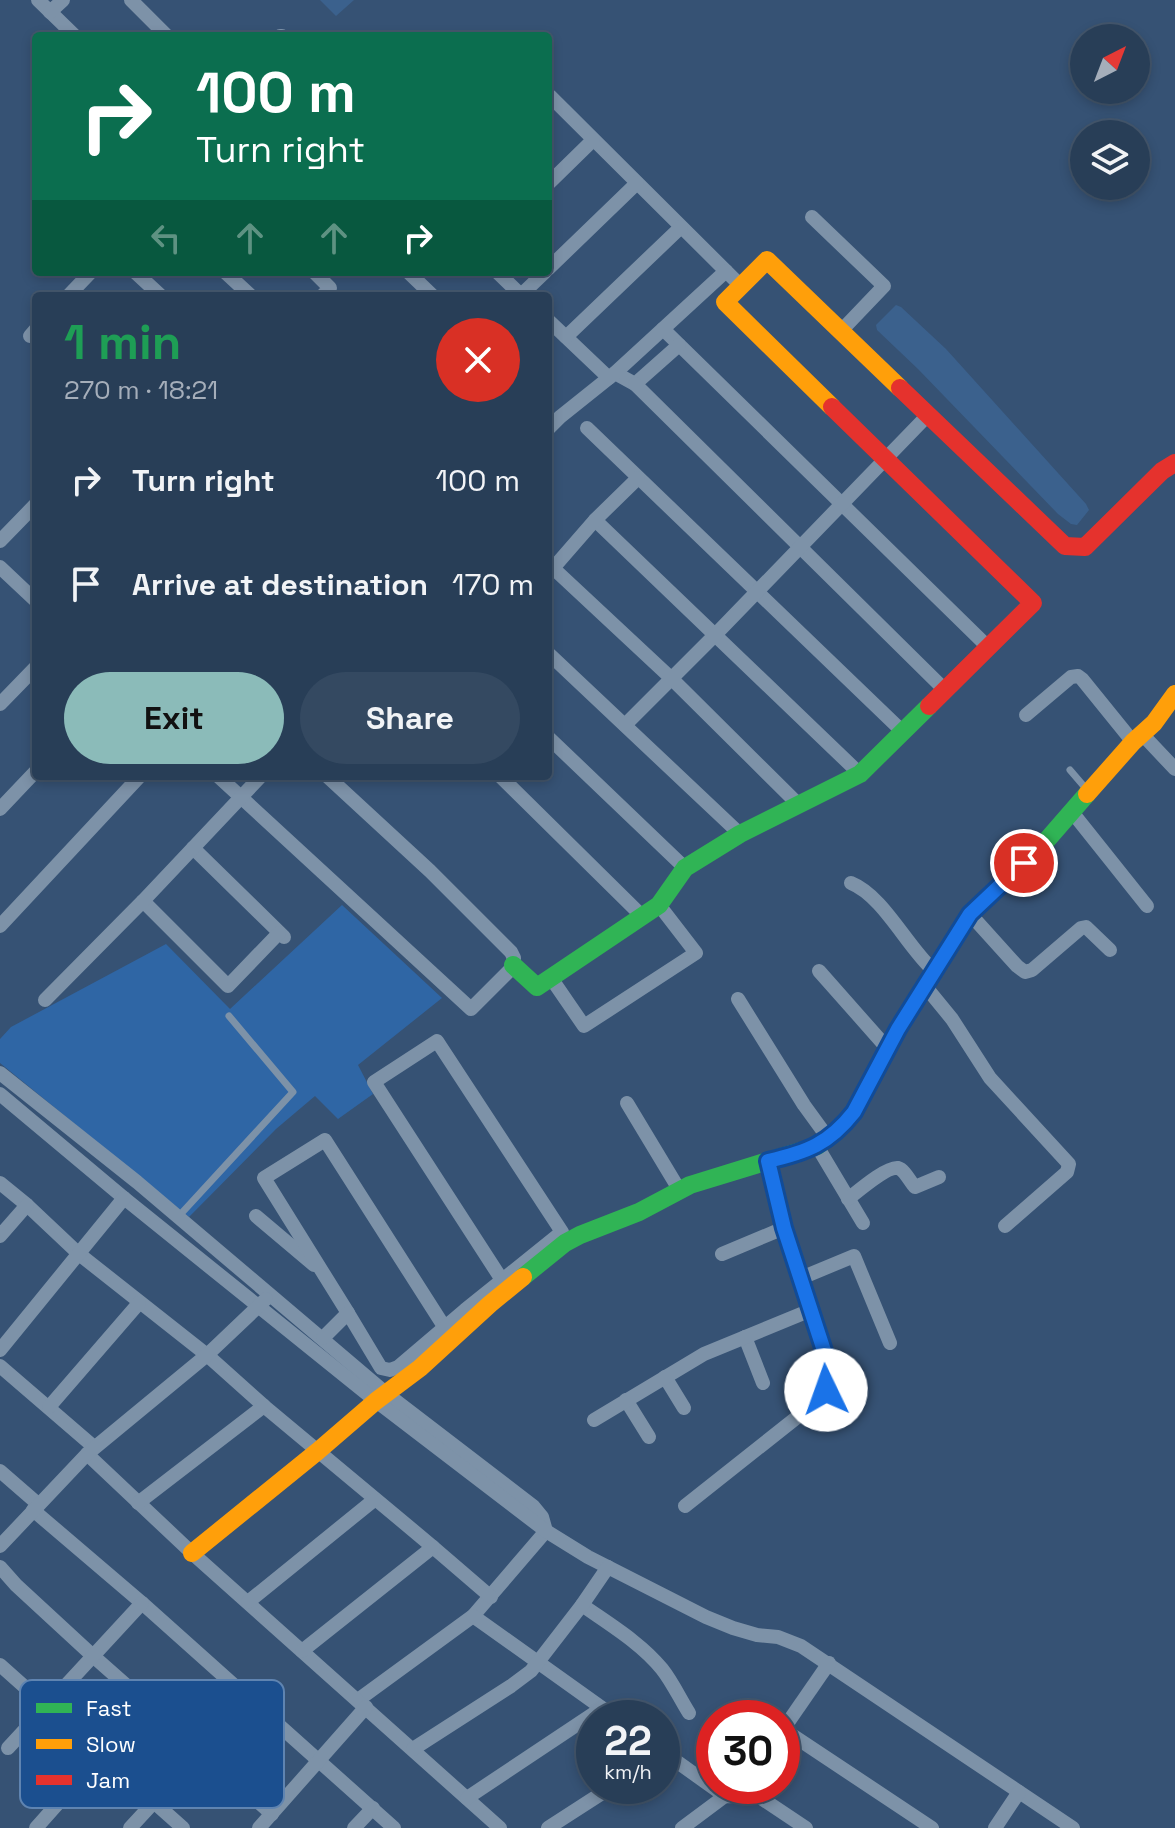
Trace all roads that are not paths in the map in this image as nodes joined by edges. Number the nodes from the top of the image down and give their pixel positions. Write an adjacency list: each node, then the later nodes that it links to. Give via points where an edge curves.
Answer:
1 (38, 0): 4 (street)
2 (63, 0): 4 (street)
3 (131, 0): 6 (street)
4 (50, 12): 5 (street)
5 (71, 32)
6 (163, 32)
7 (552, 98): 8 (street)
8 (593, 140): 9 (street); 10 (street)
9 (552, 180)
10 (637, 183): 12 (street); 13 (street)
11 (812, 217): 32 (street, via 884,286)
12 (681, 227): 14 (street); 33 (street)
13 (552, 264)
14 (726, 271): 22 (street); 31 (street)
15 (87, 276): 23 (street)
16 (139, 276): 24 (street)
17 (229, 276): 25 (street)
18 (318, 276): 26 (street, via 330,288)
19 (412, 276): 27 (street)
20 (501, 276): 28 (street)
21 (540, 276): 29 (street)
22 (741, 286): 32 (street, via 767,260); 42 (street, via 725,302)
23 (72, 292)
24 (154, 292)
25 (247, 292)
26 (326, 292)
27 (429, 292)
28 (518, 292)
29 (526, 292)
30 (552, 324): 33 (street)
31 (663, 329): 34 (street); 35 (street)
32 (841, 331): 38 (street)
33 (566, 337): 35 (street)
34 (679, 345): 36 (street); 45 (street)
35 (612, 375): 36 (street); 39 (street)
36 (635, 384): 49 (street)
37 (552, 410): 39 (street)
38 (928, 415): 42 (street); 43 (street, via 1065,546 1085,547)
39 (560, 417): 40 (street)
40 (552, 425)
41 (587, 428): 44 (street)
42 (885, 458): 45 (street); 56 (street, via 1033,603)
43 (1175, 463)
44 (638, 478): 47 (street); 53 (street)
45 (841, 503): 49 (street); 56 (street)
46 (32, 508): 48 (street)
47 (595, 520): 51 (street); 55 (street)
48 (0, 541)
49 (799, 546): 53 (street); 60 (street)
50 (0, 567): 54 (street)
51 (552, 569)
52 (552, 573): 59 (street)
53 (757, 592): 55 (street); 65 (street)
54 (32, 597)
55 (715, 635): 59 (street); 70 (street)
56 (988, 647): 60 (street)
57 (552, 657): 64 (street)
58 (32, 671): 62 (street)
59 (672, 679): 64 (street); 79 (street)
60 (945, 690): 65 (street)
61 (1175, 694): 66 (street)
62 (0, 704)
63 (1026, 715): 66 (street, via 1076,676)
64 (625, 725): 82 (street)
65 (903, 732): 70 (street)
66 (1138, 738): 68 (street); 77 (street)
67 (552, 741): 84 (street)
68 (1175, 769)
69 (1070, 770): 77 (lane)
70 (860, 774): 79 (street)
71 (32, 775): 80 (street)
72 (136, 780): 91 (street)
73 (222, 780): 78 (street)
74 (257, 780): 78 (street)
75 (331, 780): 93 (street, via 511,952)
76 (504, 780): 90 (street)
77 (1090, 792): 81 (street)
78 (241, 797): 83 (street); 93 (street, via 471,1009)
79 (799, 805): 82 (street)
80 (0, 809)
81 (1072, 812): 88 (street); 89 (street)
82 (740, 834): 84 (street)
83 (193, 848): 86 (street); 86 (street, via 282,936 228,986)
84 (685, 868): 87 (street)
85 (851, 883): 96 (street, via 873,896)
86 (143, 901): 98 (street)
87 (659, 905): 90 (street); 95 (street, via 696,953 584,1026)
88 (1147, 906)
89 (970, 914): 92 (street, via 1025,972 1081,928 1091,929); 96 (street)
90 (642, 916): 95 (street)
91 (0, 926)
92 (1110, 950)
93 (513, 965): 95 (street, via 537,987)
94 (819, 971): 100 (street)
95 (551, 978)
96 (929, 978): 100 (street); 115 (street, via 990,1078 1069,1164 1067,1172)
97 (738, 999): 104 (street)
98 (45, 1000)
99 (229, 1016): 113 (lane, via 293,1092)
100 (888, 1049): 104 (street, via 854,1112)
101 (0, 1073): 113 (street)
102 (0, 1094): 109 (street)
103 (627, 1103): 108 (street)
104 (822, 1142): 105 (street); 110 (street)
105 (768, 1161): 108 (street); 116 (street)
106 (939, 1177): 110 (street, via 915,1187 902,1170 892,1169)
107 (0, 1183): 111 (street)
108 (680, 1191): 136 (street, via 565,1243)
109 (124, 1198): 118 (street); 123 (street)
110 (848, 1199): 114 (street)
111 (27, 1205): 117 (street); 118 (street)
112 (256, 1216): 120 (street)
113 (178, 1217): 123 (street)
114 (863, 1223)
115 (1005, 1226)
116 (784, 1228): 119 (street); 121 (street)
117 (0, 1236)
118 (79, 1254): 124 (street); 131 (street)
119 (722, 1254)
120 (325, 1274): 126 (street); 127 (street, via 264,1178 325,1140)
121 (801, 1278): 125 (street); 130 (street, via 854,1256)
122 (502, 1280): 122 (street, via 562,1232 437,1041 374,1082); 127 (street)
123 (265, 1300): 129 (street); 132 (street); 136 (street)
124 (139, 1303): 132 (street); 139 (street)
125 (811, 1310): 128 (street); 148 (street, via 829,1370 822,1397)
126 (348, 1313): 127 (street, via 381,1368 390,1370); 129 (street)
127 (445, 1328)
128 (745, 1337): 134 (street); 135 (street)
129 (323, 1338): 136 (street)
130 (890, 1343)
131 (0, 1350)
132 (207, 1355): 138 (street); 143 (street)
133 (0, 1366): 139 (street)
134 (665, 1377): 137 (street); 140 (street)
135 (763, 1383)
136 (382, 1398): 144 (street); 150 (street, via 533,1506)
137 (626, 1400): 141 (street); 142 (street)
138 (264, 1406): 144 (street); 147 (street)
139 (49, 1407): 143 (street)
140 (684, 1408)
141 (594, 1420)
142 (649, 1437)
143 (90, 1450): 147 (street); 149 (street)
144 (318, 1451): 146 (street); 153 (street)
145 (0, 1471): 149 (street)
146 (374, 1500): 152 (street); 157 (street)
147 (138, 1503): 153 (street)
148 (685, 1506)
149 (36, 1507): 151 (street); 158 (street)
150 (546, 1531): 155 (street); 156 (street)
151 (0, 1546)
152 (433, 1547): 156 (street); 161 (street)
153 (192, 1553): 157 (street)
154 (0, 1567): 162 (street)
155 (608, 1567): 159 (street); 164 (street, via 706,1617 778,1637)
156 (491, 1597): 160 (street)
157 (248, 1602): 161 (street)
158 (142, 1603): 162 (street); 168 (street)
159 (582, 1605): 163 (street); 173 (street, via 654,1660)
160 (473, 1616): 163 (street); 171 (street)
161 (302, 1651): 171 (street)
162 (93, 1656): 166 (street); 167 (street)
163 (537, 1660): 170 (street); 179 (street, via 511,1686)
164 (829, 1663): 172 (street); 181 (street)
165 (0, 1665): 169 (street)
166 (71, 1680)
167 (120, 1680)
168 (229, 1680)
169 (20, 1683)
170 (591, 1700)
171 (362, 1704): 179 (street); 180 (street)
172 (800, 1704)
173 (689, 1713)
174 (576, 1725): 182 (street)
175 (284, 1729): 180 (street)
176 (20, 1735): 178 (street)
177 (800, 1742): 204 (street)
178 (8, 1748)
179 (413, 1749): 182 (street)
180 (319, 1760): 183 (street); 192 (street)
181 (1019, 1792): 205 (street); 206 (street)
182 (467, 1798): 201 (street)
183 (284, 1800)
184 (585, 1804): 202 (street)
185 (715, 1804): 194 (street)
186 (771, 1804): 203 (street)
187 (54, 1808): 195 (street)
188 (148, 1808): 196 (street)
189 (161, 1808): 197 (street)
190 (265, 1808): 193 (street)
191 (277, 1808): 193 (street)
192 (373, 1808): 199 (street); 200 (street)
193 (272, 1814): 198 (street)
194 (685, 1827)
195 (36, 1828)
196 (130, 1828)
197 (183, 1828)
198 (259, 1828)
199 (354, 1828)
200 (394, 1828)
201 (500, 1828)
202 (548, 1828)
203 (806, 1828)
204 (932, 1828)
205 (995, 1828)
206 (1073, 1828)

